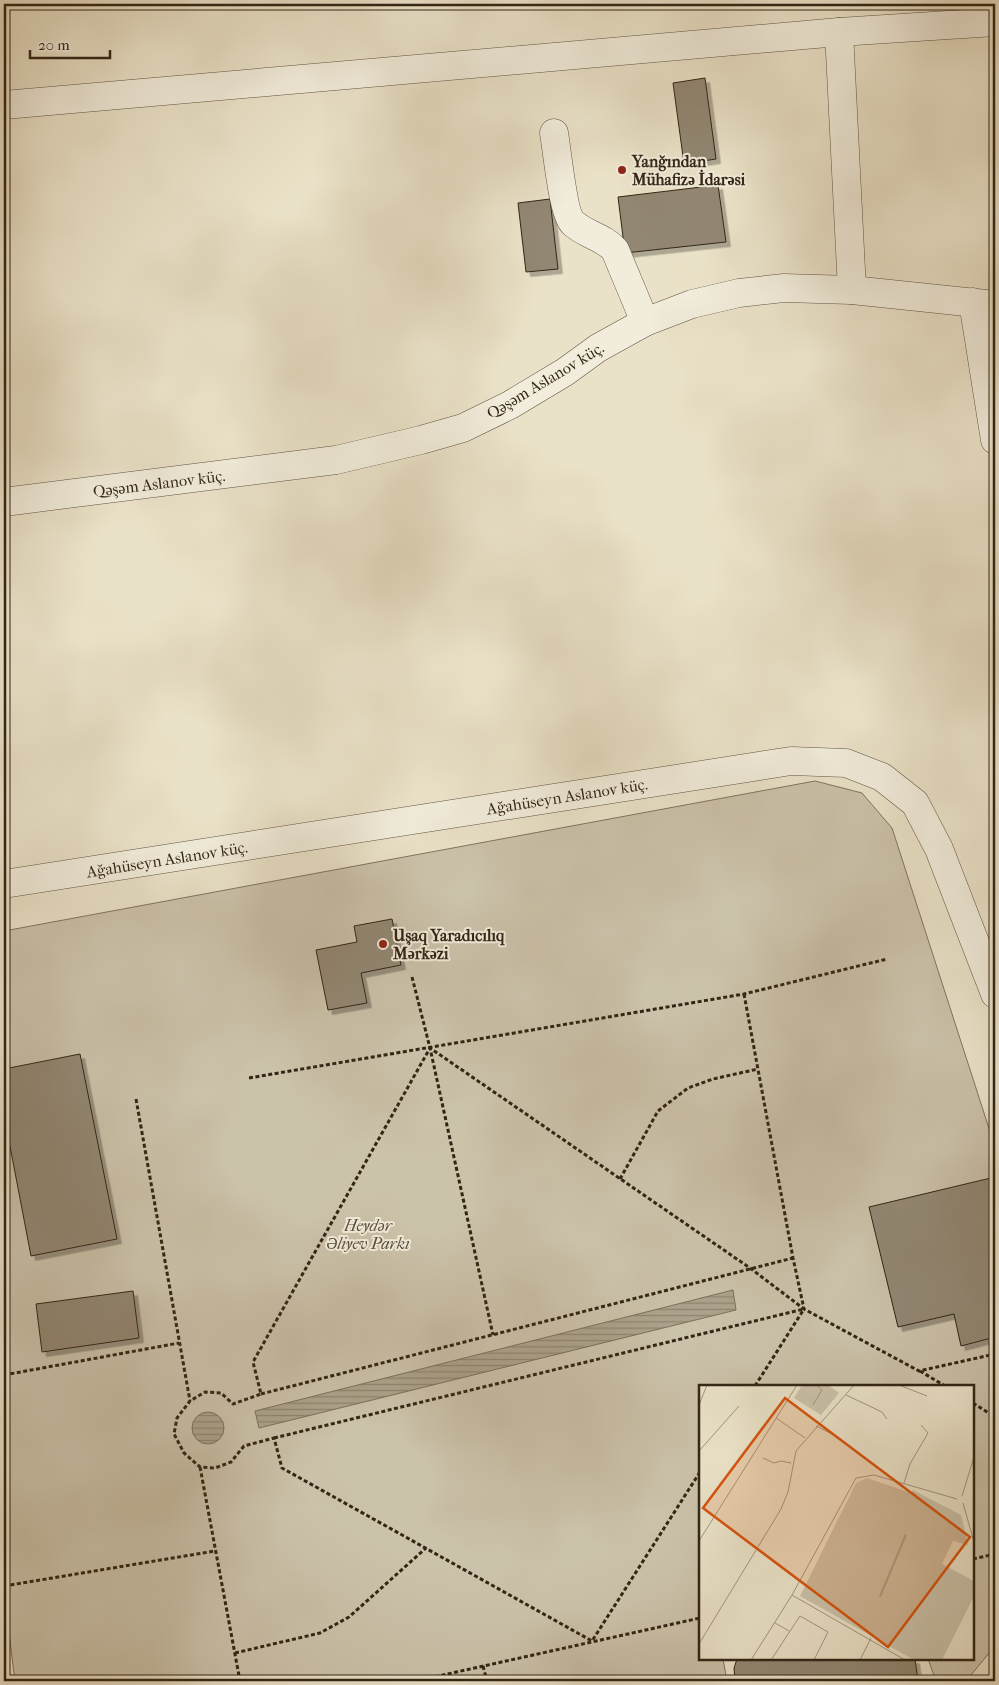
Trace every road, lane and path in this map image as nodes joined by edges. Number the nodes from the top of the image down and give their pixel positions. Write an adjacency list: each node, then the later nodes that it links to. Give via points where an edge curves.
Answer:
1 (995, 22): 2 (street)
2 (839, 32): 3 (street); 5 (street)
3 (4, 105)
4 (554, 133): 7 (street, via 571,221 609,243 615,250)
5 (852, 290): 6 (street, Qəşəm Aslanov küç.); 7 (street, Qəşəm Aslanov küç., via 784,288 739,293 692,304)
6 (984, 304): 8 (street)
7 (645, 322): 9 (street, Qəşəm Aslanov küç., via 510,405 464,428 336,460)
8 (995, 440)
9 (4, 502)
10 (4, 884): 14 (street, Ağahüseyn Aslanov küç., via 790,761 846,763 882,777 915,803 939,849)
11 (887, 959): 13 (path)
12 (412, 977): 15 (path)
13 (744, 994): 15 (path); 16 (path)
14 (995, 994)
15 (430, 1048): 17 (path); 19 (path); 23 (path); 30 (path, via 253,1362)
16 (758, 1069): 19 (path, via 688,1088 658,1111); 20 (path)
17 (249, 1078)
18 (136, 1099): 24 (path)
19 (620, 1179): 21 (path)
20 (793, 1258): 21 (path); 22 (path)
21 (750, 1268): 22 (path); 23 (path)
22 (804, 1309): 26 (path); 28 (path); 34 (path)
23 (493, 1334): 30 (path)
24 (179, 1343): 27 (path); 31 (path)
25 (995, 1354): 26 (path)
26 (919, 1371): 29 (path)
27 (4, 1375)
28 (756, 1385)
29 (942, 1385)
30 (261, 1394): 31 (path, via 233,1404 220,1393 205,1392)
31 (190, 1401): 35 (path, via 176,1418 174,1434 184,1453)
32 (974, 1404): 33 (path)
33 (995, 1417)
34 (274, 1438): 35 (path, via 244,1446 231,1462 215,1468); 37 (path, via 282,1468)
35 (200, 1467): 38 (path)
36 (699, 1474): 43 (path)
37 (426, 1548): 43 (path); 44 (path, via 349,1617 320,1633)
38 (215, 1551): 41 (path); 44 (path)
39 (995, 1554): 40 (path)
40 (974, 1559)
41 (4, 1586)
42 (699, 1618): 43 (path)
43 (592, 1642): 45 (path)
44 (234, 1653): 46 (path)
45 (483, 1666): 47 (path); 48 (path)
46 (240, 1681)
47 (416, 1681)
48 (487, 1681)

